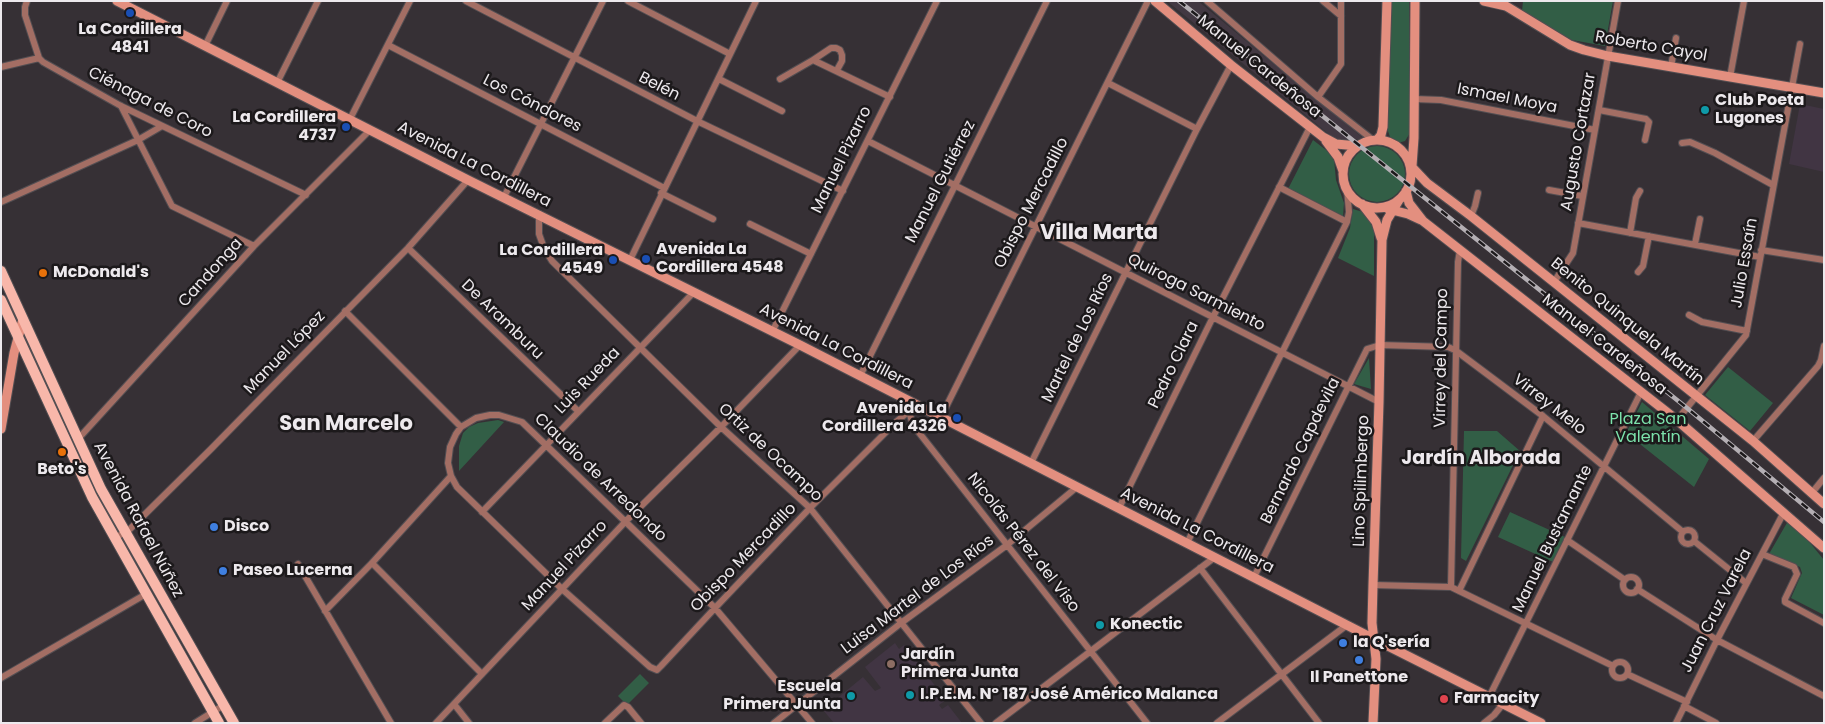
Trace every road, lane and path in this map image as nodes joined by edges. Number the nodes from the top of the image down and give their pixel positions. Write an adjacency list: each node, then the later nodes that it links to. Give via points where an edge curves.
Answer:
1 (27, 1): 29 (street, via 25,16)
2 (117, 1): 26 (main road, Avenida La Cordillera)
3 (227, 1): 26 (street)
4 (318, 1): 39 (street)
5 (410, 1): 25 (street)
6 (466, 1): 30 (street, Belén)
7 (602, 1): 30 (street)
8 (628, 1): 27 (street)
9 (756, 1): 27 (street)
10 (937, 1): 43 (street, Manuel Pizarro)
11 (1047, 1): 68 (street, Manuel Gutiérrez)
12 (1148, 1): 40 (street, Obispo Mercadillo)
13 (1155, 1): 32 (main road, Manuel Cardeñosa)
14 (1207, 1): 44 (street)
15 (1323, 1): 22 (street)
16 (1341, 1): 22 (street)
17 (1387, 1): 59 (main road, via 1382,127 1381,135)
18 (1415, 1): 45 (main road, Lino Spilimbergo)
19 (1484, 1): 28 (main road, Roberto Cayol, via 1506,6 1576,48)
20 (1618, 1): 28 (street, Augusto Cortazar)
21 (1744, 1): 36 (street)
22 (1341, 16): 44 (street, via 1341,64)
23 (1676, 38): 34 (street)
24 (1800, 44): 41 (street, Julio Essaín)
25 (388, 45): 49 (street); 51 (street, Los Cóndores)
26 (204, 46): 39 (main road, Avenida La Cordillera)
27 (730, 54): 37 (street)
28 (1608, 56): 34 (main road, Roberto Cayol); 47 (street, Augusto Cortazar)
29 (38, 58): 33 (street); 46 (street, Ciénaga de Coro)
30 (574, 59): 50 (street, Belén); 51 (street)
31 (813, 60): 35 (street); 35 (street, via 836,48 842,55); 38 (street)
32 (1231, 65): 53 (main road, Manuel Cardeñosa); 54 (street, Martel de Los Ríos)
33 (1, 67)
34 (1671, 67): 36 (main road, Roberto Cayol)
35 (837, 70): 43 (street)
36 (1730, 77): 41 (main road, Roberto Cayol)
37 (719, 79): 48 (street); 50 (street)
38 (780, 79)
39 (277, 83): 49 (main road, Avenida La Cordillera)
40 (1108, 83): 54 (street); 93 (street, Obispo Mercadillo)
41 (1791, 87): 42 (main road, Roberto Cayol); 67 (street, Julio Essaín)
42 (1824, 93)
43 (890, 97): 61 (street, Manuel Pizarro)
44 (1318, 97): 59 (street)
45 (1414, 99): 56 (street, Ismael Moya, via 1441,100); 64 (main road, Lino Spilimbergo)
46 (120, 106): 52 (street, Ciénaga de Coro); 58 (street)
47 (1598, 110): 56 (street, Augusto Cortazar); 60 (street, via 1646,119 1649,122)
48 (782, 111)
49 (350, 119): 55 (main road, Avenida La Cordillera)
50 (697, 121): 71 (street); 73 (street, Belén)
51 (542, 125): 71 (street, Los Cóndores); 79 (street)
52 (162, 126): 58 (street); 77 (street, Ciénaga de Coro)
53 (1310, 127): 57 (main road, Manuel Cardeñosa); 69 (street, Pedro Clara)
54 (1196, 129): 107 (street, Martel de Los Ríos)
55 (370, 130): 66 (main road, Avenida La Cordillera); 77 (street, Candonga)
56 (1595, 130): 78 (street, Augusto Cortazar)
57 (1322, 137): 63 (main road, Manuel Cardeñosa, via 1336,144); 65 (main road, Manuel Cardeñosa, via 1338,157)
58 (138, 140): 81 (street); 98 (street, via 172,206)
59 (1375, 140): 63 (main road); 64 (main road, via 1396,146 1405,154)
60 (1645, 140)
61 (868, 141): 68 (street, Quiroga Sarmiento); 73 (street, Manuel Pizarro)
62 (1682, 143): 67 (street, via 1690,142 1715,153)
63 (1358, 146): 65 (main road, via 1348,156)
64 (1411, 169): 74 (main road, Lino Spilimbergo); 86 (main road, Benito Quinquela Martín)
65 (1343, 172): 70 (main road, Lino Spilimbergo)
66 (468, 180): 79 (main road, Avenida La Cordillera); 99 (street, Manuel López)
67 (1773, 185): 101 (street, Julio Essaín)
68 (955, 186): 93 (street, Quiroga Sarmiento); 124 (street, Manuel Gutiérrez)
69 (1279, 187): 90 (street); 113 (street, Pedro Clara)
70 (1347, 189): 82 (main road, Lino Spilimbergo); 90 (street)
71 (663, 190): 87 (street, Los Cóndores); 103 (street)
72 (1549, 190): 78 (street)
73 (842, 191): 102 (street, Manuel Pizarro)
74 (1406, 191): 80 (main road, Lino Spilimbergo); 89 (main road, Manuel Cardeñosa, via 1408,200)
75 (1640, 191): 94 (street)
76 (1478, 193): 86 (street)
77 (306, 195): 98 (street, Candonga)
78 (1582, 196): 91 (street, Augusto Cortazar)
79 (504, 197): 85 (main road, Avenida La Cordillera)
80 (1398, 200): 83 (main road, Lino Spilimbergo); 84 (main road, Lino Spilimbergo)
81 (1, 202)
82 (1360, 203): 83 (main road); 96 (main road, Lino Spilimbergo, via 1376,222)
83 (1378, 207): 84 (main road, Manuel Cardeñosa)
84 (1393, 210): 89 (main road, Manuel Cardeñosa); 96 (main road, Lino Spilimbergo)
85 (538, 214): 103 (main road, Avenida La Cordillera); 121 (street, Ortiz de Ocampo, via 538,234 552,261)
86 (1471, 216): 108 (main road, Benito Quinquela Martín)
87 (713, 219)
88 (1700, 219): 97 (street)
89 (1423, 221): 100 (main road, Manuel Cardeñosa)
90 (1347, 222): 123 (street)
91 (1578, 223): 94 (street); 108 (street, Augusto Cortazar, via 1572,256)
92 (750, 224): 102 (street)
93 (1036, 227): 107 (street, Quiroga Sarmiento); 134 (street, Obispo Mercadillo)
94 (1630, 232): 95 (street)
95 (1649, 236): 97 (street); 106 (street, via 1643,266)
96 (1382, 240): 119 (main road, Lino Spilimbergo)
97 (1695, 244): 101 (street)
98 (254, 246): 139 (street, Candonga)
99 (408, 248): 111 (street, Manuel López); 131 (street, De Aramburu)
100 (1460, 250): 122 (street, Virrey del Campo); 126 (main road, Manuel Cardeñosa)
101 (1760, 253): 104 (street); 115 (street, Julio Essaín)
102 (811, 254): 116 (street, Manuel Pizarro)
103 (630, 260): 109 (main road, Avenida La Cordillera)
104 (1824, 260)
105 (1, 271): 114 (main road, Avenida Rafael Núñez)
106 (1638, 272)
107 (1125, 273): 113 (street, Quiroga Sarmiento); 142 (street, Martel de Los Ríos)
108 (1554, 282): 127 (main road, Benito Quinquela Martín)
109 (693, 293): 116 (main road, Avenida La Cordillera); 121 (street, Luis Rueda)
110 (1, 300): 117 (main road, Avenida Rafael Núñez)
111 (346, 311): 136 (street); 155 (street, Manuel López)
112 (1689, 315): 115 (street, via 1702,322)
113 (1212, 317): 123 (street, Quiroga Sarmiento); 150 (street, Pedro Clara)
114 (23, 319): 117 (main road); 139 (main road, Avenida Rafael Núñez)
115 (1748, 330): 127 (street, Julio Essaín, via 1743,342)
116 (772, 332): 118 (main road, Avenida La Cordillera)
117 (18, 338): 138 (main road); 156 (main road, Avenida Rafael Núñez, via 80,474)
118 (800, 345): 124 (main road, Avenida La Cordillera); 137 (street, Manuel Pizarro)
119 (1380, 345): 122 (street, Virrey Melo); 125 (street, Bernardo Capdevila, via 1366,350); 129 (main road, Lino Spilimbergo)
120 (1824, 346): 140 (street, via 1818,366)
121 (639, 348): 131 (street, Luis Rueda); 137 (street, Ortiz de Ocampo)
122 (1456, 350): 133 (street, Virrey Melo); 171 (street, Virrey del Campo)
123 (1283, 353): 125 (street, Quiroga Sarmiento); 159 (street)
124 (860, 376): 128 (main road, Avenida La Cordillera)
125 (1348, 386): 129 (street, Quiroga Sarmiento); 167 (street, Bernardo Capdevila)
126 (1641, 392): 135 (main road, Manuel Cardeñosa); 143 (street, Manuel Bustamante)
127 (1697, 397): 135 (street, Julio Essaín); 140 (main road, Benito Quinquela Martín)
128 (906, 399): 130 (main road, Avenida La Cordillera); 132 (street, Nicolás Pérez del Viso)
129 (1379, 402): 170 (main road, Lino Spilimbergo)
130 (919, 406): 132 (street, Obispo Mercadillo); 134 (main road, Avenida La Cordillera)
131 (578, 410): 141 (street, Luis Rueda)
132 (909, 411): 149 (street, Obispo Mercadillo); 160 (street, Nicolás Pérez del Viso, via 913,425)
133 (1543, 416): 143 (street, Virrey Melo); 174 (street)
134 (941, 417): 142 (main road, Avenida La Cordillera)
135 (1677, 420): 152 (main road, Manuel Cardeñosa)
136 (461, 427): 141 (street, Claudio de Arredondo, via 476,418 490,415 510,417 522,422); 144 (street, via 448,454)
137 (721, 427): 149 (street, Ortiz de Ocampo); 153 (street, Manuel Pizarro)
138 (1, 429)
139 (78, 439): 155 (main road, Avenida Rafael Núñez)
140 (1752, 441): 147 (main road, Benito Quinquela Martín)
141 (546, 444): 151 (street, Luis Rueda); 153 (street, Claudio de Arredondo)
142 (1031, 463): 146 (main road, Avenida La Cordillera)
143 (1604, 466): 154 (street, Virrey Melo); 157 (street, Manuel Bustamante)
144 (451, 476): 151 (street, via 457,488); 164 (street)
145 (1824, 478): 147 (street)
146 (1077, 487): 150 (main road, Avenida La Cordillera); 160 (street, Luisa Martel de Los Ríos)
147 (1811, 494): 148 (main road, Benito Quinquela Martín)
148 (1824, 504)
149 (810, 508): 176 (street, Obispo Mercadillo); 178 (street, Ortiz de Ocampo)
150 (1119, 508): 159 (main road, Avenida La Cordillera)
151 (482, 512): 172 (street)
152 (1784, 512): 161 (main road, Manuel Cardeñosa); 162 (street, Juan Cruz Varela)
153 (626, 521): 172 (street, Manuel Pizarro); 176 (street, Claudio de Arredondo)
154 (1683, 532): 158 (street, Virrey Melo, via 1693,532); 158 (street, Virrey Melo, via 1680,536 1683,542)
155 (125, 533): 156 (street, Manuel López); 195 (main road, Avenida Rafael Núñez)
156 (115, 538): 175 (main road, Avenida Rafael Núñez)
157 (1567, 540): 168 (street); 180 (street, Manuel Bustamante)
158 (1694, 541): 169 (street, Virrey Melo)
159 (1187, 543): 163 (main road, Avenida La Cordillera)
160 (1007, 545): 178 (street, Luisa Martel de Los Ríos); 184 (street, Nicolás Pérez del Viso)
161 (1824, 550)
162 (1762, 554): 169 (street, Juan Cruz Varela); 179 (street, via 1794,567 1796,574 1786,602)
163 (1215, 557): 166 (street); 167 (main road, Avenida La Cordillera)
164 (372, 563): 177 (street); 187 (street)
165 (298, 564): 177 (street)
166 (1200, 568): 184 (street); 186 (street)
167 (1254, 577): 181 (main road, Avenida La Cordillera)
168 (1624, 580): 173 (street, via 1627,592); 173 (street, via 1636,578)
169 (1746, 583): 183 (street, Juan Cruz Varela)
170 (1373, 585): 171 (street); 182 (main road, Lino Spilimbergo)
171 (1451, 587): 174 (street)
172 (562, 589): 176 (street, Obispo Mercadillo, via 650,668 657,670); 187 (street, Manuel Pizarro)
173 (1637, 589): 183 (street)
174 (1460, 591): 180 (street)
175 (146, 594): 189 (street); 197 (main road, Avenida Rafael Núñez)
176 (715, 608): 196 (street, Claudio de Arredondo)
177 (325, 611): 201 (street)
178 (901, 623): 196 (street, Luisa Martel de Los Ríos); 208 (street, Ortiz de Ocampo)
179 (1824, 623)
180 (1526, 624): 185 (street); 191 (street, Manuel Bustamante)
181 (1347, 625): 182 (main road, Avenida La Cordillera); 186 (street)
182 (1374, 639): 191 (main road, Avenida La Cordillera); 213 (main road, Lino Spilimbergo)
183 (1717, 640): 190 (street); 194 (street, Juan Cruz Varela)
184 (1090, 651): 209 (street); 210 (street, Nicolás Pérez del Viso)
185 (1613, 666): 188 (street, via 1615,676 1620,678); 188 (street, via 1617,662 1624,663)
186 (1282, 673): 211 (street); 212 (street)
187 (482, 674): 192 (street, Manuel Pizarro)
188 (1627, 674): 194 (street)
189 (1, 678)
190 (1824, 696)
191 (1489, 697): 193 (main road, Avenida La Cordillera)
192 (454, 704): 202 (street, Manuel Pizarro); 203 (street)
193 (1504, 704): 214 (street); 215 (main road, Avenida La Cordillera)
194 (1685, 704): 216 (street, Juan Cruz Varela); 217 (street)
195 (224, 705): 197 (street); 200 (main road, Avenida Rafael Núñez)
196 (798, 705): 206 (street, Luisa Martel de Los Ríos); 207 (street, Claudio de Arredondo)
197 (213, 712): 198 (street); 199 (main road, Avenida Rafael Núñez)
198 (195, 723)
199 (219, 723)
200 (234, 723)
201 (391, 723)
202 (436, 723)
203 (469, 723)
204 (605, 723): 205 (street, via 624,705)
205 (641, 723)
206 (774, 723)
207 (812, 723)
208 (981, 723)
209 (996, 723)
210 (1147, 723)
211 (1216, 723)
212 (1319, 723)
213 (1373, 723)
214 (1484, 723)
215 (1541, 723)
216 (1676, 723)
217 (1716, 723)

